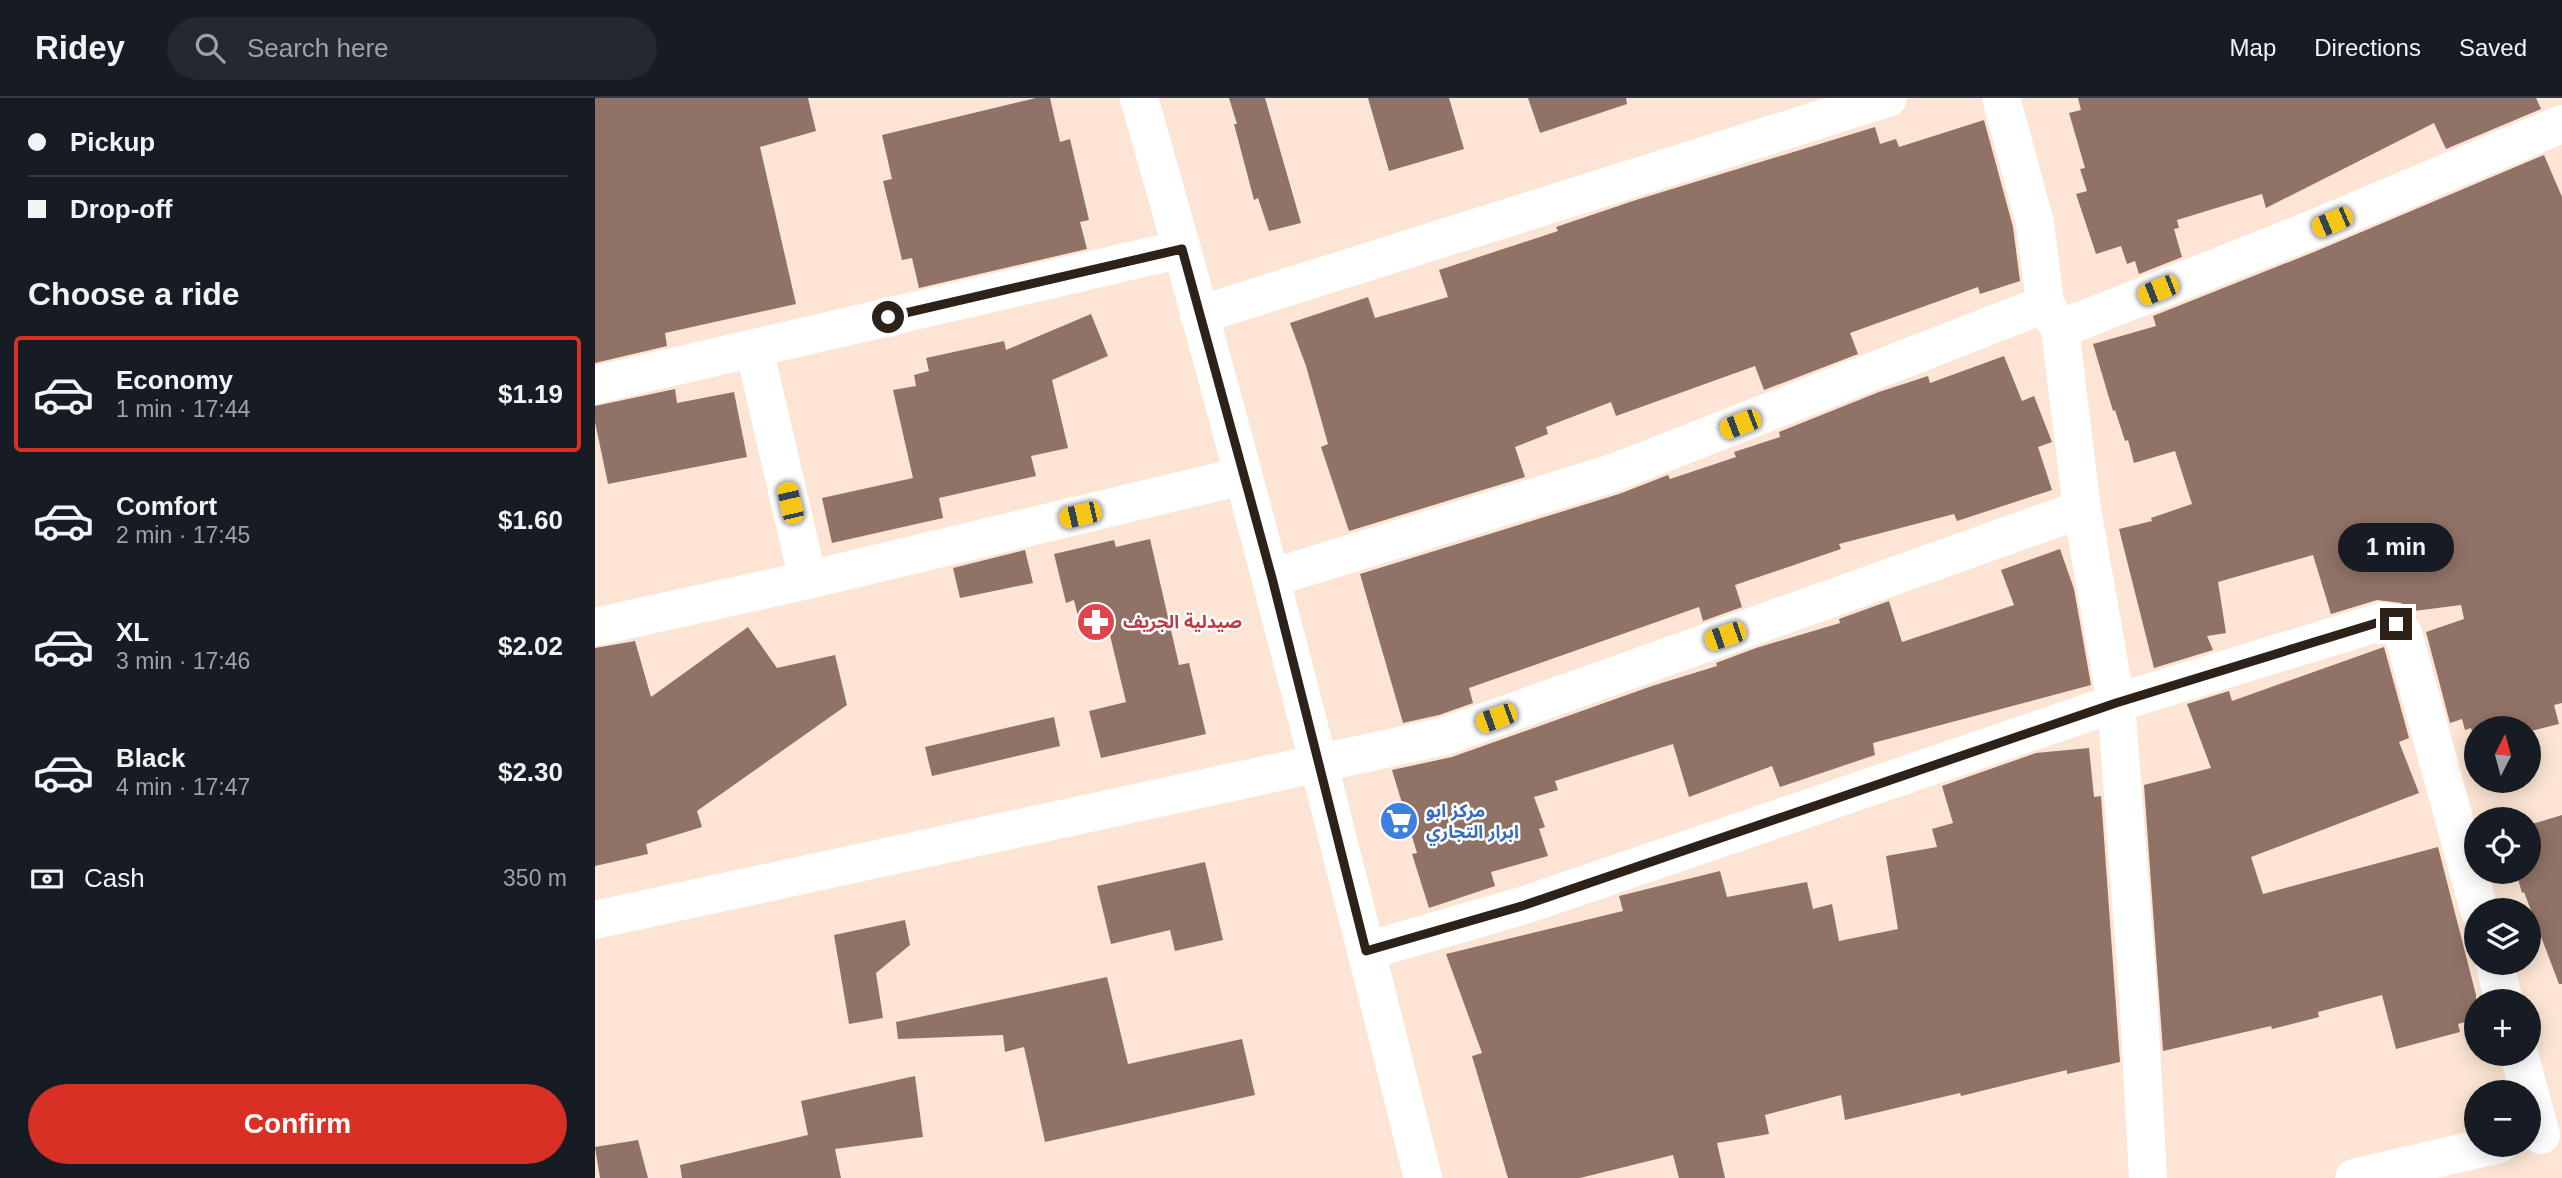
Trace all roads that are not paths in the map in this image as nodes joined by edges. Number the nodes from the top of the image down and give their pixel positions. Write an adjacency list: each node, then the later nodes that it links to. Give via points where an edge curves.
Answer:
1 (1139, 98): 5 (street)
2 (1888, 98): 6 (street)
3 (2001, 98): 7 (street, via 2035,223)
4 (2562, 124): 7 (street, via 2306,232)
5 (1182, 249): 6 (street); 8 (street)
6 (1199, 315): 10 (street)
7 (2052, 317): 11 (street); 12 (street, via 1613,474)
8 (754, 348): 9 (street); 13 (street)
9 (595, 385)
10 (1242, 476): 12 (street); 13 (street)
11 (2082, 509): 15 (street); 16 (street, via 1445,736)
12 (1272, 578): 16 (street)
13 (809, 580): 14 (street)
14 (595, 627)
15 (2116, 703): 17 (street, via 2383,621 2396,624 2403,633); 19 (street, via 1525,905); 24 (street)
16 (1319, 762): 18 (street); 19 (street)
17 (2476, 898)
18 (595, 920)
19 (1366, 951): 23 (street)
20 (2523, 1066): 21 (street)
21 (2544, 1134)
22 (2464, 1152): 25 (street)
23 (1423, 1178)
24 (2148, 1178)
25 (2354, 1178)

